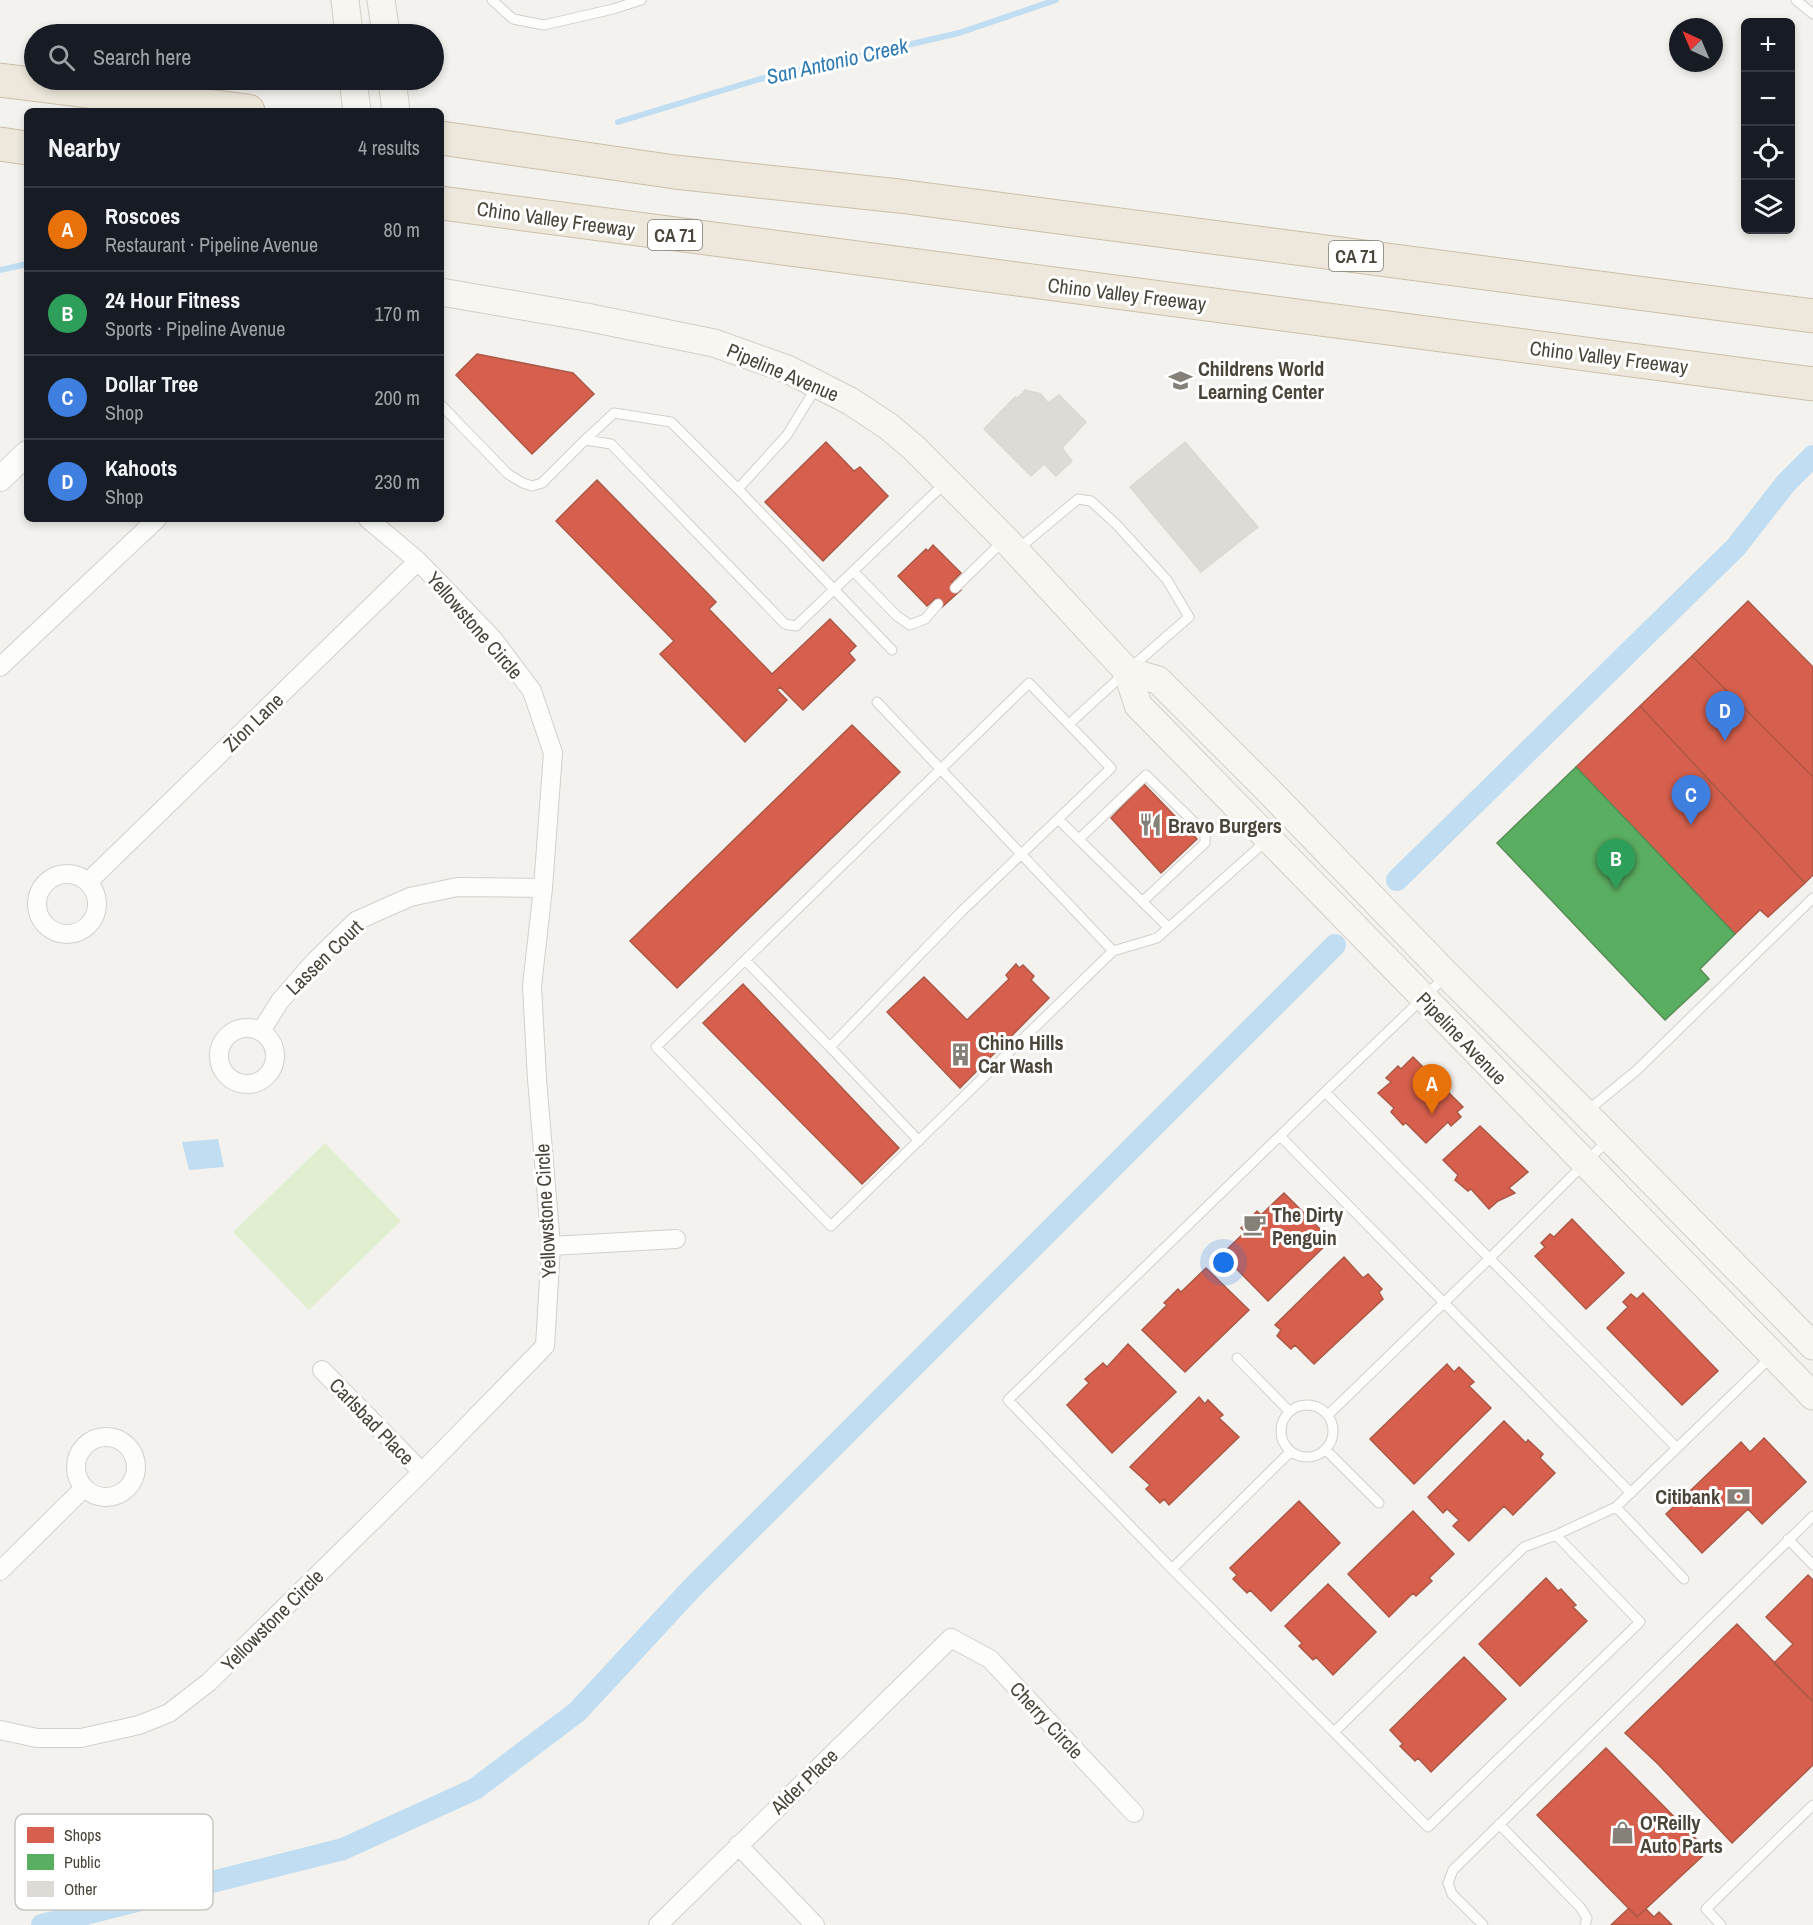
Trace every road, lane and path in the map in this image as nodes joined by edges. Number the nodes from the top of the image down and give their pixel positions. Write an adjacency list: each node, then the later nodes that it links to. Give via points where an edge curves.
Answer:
1 (345, 0): 7 (main road)
2 (381, 0): 8 (main road)
3 (492, 0): 4 (lane, via 513,19 544,25)
4 (641, 0)
5 (1796, 0): 6 (lane)
6 (1813, 14)
7 (348, 24)
8 (385, 24)
9 (0, 80): 10 (highway)
10 (24, 83)
11 (80, 90): 14 (highway)
12 (354, 90): 15 (main road)
13 (393, 90): 16 (main road)
14 (224, 108)
15 (357, 108)
16 (396, 108)
17 (444, 138): 22 (highway, CA 71, via 675,172 899,196)
18 (0, 144): 19 (highway)
19 (24, 148)
20 (444, 203): 24 (highway, Chino Valley Freeway / CA 71)
21 (444, 293): 23 (main road, Pipeline Avenue, via 714,343)
22 (1813, 316)
23 (818, 384): 29 (main road, Pipeline Avenue, via 888,426); 30 (lane, via 787,435)
24 (1813, 384)
25 (444, 408): 26 (lane, via 508,474 532,486 542,483)
26 (585, 440): 30 (lane, via 614,413 670,422); 37 (lane, via 611,444 785,624 796,626)
27 (24, 456): 28 (street)
28 (0, 479)
29 (948, 480): 33 (main road, Pipeline Avenue); 35 (lane)
30 (738, 489): 37 (lane)
31 (154, 522): 40 (street)
32 (372, 522): 34 (street, Yellowstone Circle)
33 (1010, 545): 36 (lane); 41 (main road, Pipeline Avenue); 41 (lane, via 1078,499 1091,501 1117,525 1167,580 1189,617)
34 (418, 561): 49 (street, Zion Lane); 50 (street, Yellowstone Circle, via 493,639 532,691 553,753)
35 (854, 571): 37 (lane); 38 (lane, via 910,625 925,619)
36 (955, 588)
37 (834, 590): 39 (lane)
38 (938, 604)
39 (892, 650)
40 (0, 667)
41 (1126, 671): 43 (lane); 47 (main road, Pipeline Avenue, via 1138,705); 56 (main road, Pipeline Avenue, via 1158,681)
42 (877, 702): 44 (lane)
43 (1069, 724): 44 (lane, via 1029,683); 45 (lane, via 1111,768)
44 (942, 768): 48 (lane); 55 (lane)
45 (1058, 819): 46 (lane); 48 (lane)
46 (1079, 839): 52 (lane); 52 (lane, via 1146,775 1205,833 1205,843)
47 (1268, 839): 53 (lane); 57 (main road, Pipeline Avenue)
48 (1022, 854): 54 (lane); 59 (lane)
49 (88, 882)
50 (543, 888): 58 (street, Lassen Court, via 457,886 410,897 356,921 280,1001); 67 (street, Yellowstone Circle, via 532,986)
51 (1813, 898): 61 (lane, via 1637,1070)
52 (1142, 902): 53 (lane)
53 (1168, 927): 54 (lane, via 1156,938)
54 (1113, 951): 64 (lane)
55 (745, 960): 59 (lane); 64 (lane, via 656,1047 831,1226)
56 (1447, 975): 57 (lane); 61 (main road, Pipeline Avenue)
57 (1423, 997): 60 (lane); 65 (main road, Pipeline Avenue)
58 (261, 1031)
59 (830, 1047): 64 (lane)
60 (1325, 1092): 62 (lane); 68 (lane)
61 (1585, 1113): 63 (main road, Pipeline Avenue)
62 (1280, 1136): 69 (lane); 89 (lane, via 1008,1400)
63 (1610, 1138): 65 (lane); 70 (main road, Pipeline Avenue)
64 (919, 1140)
65 (1585, 1162): 68 (lane); 71 (main road, Pipeline Avenue)
66 (676, 1239): 67 (street)
67 (551, 1246): 80 (street, Yellowstone Circle, via 545,1346)
68 (1490, 1258): 69 (lane); 77 (lane)
69 (1443, 1304): 76 (lane); 82 (lane)
70 (1813, 1346)
71 (1773, 1355): 74 (main road, Pipeline Avenue); 77 (lane)
72 (1237, 1358): 75 (lane)
73 (322, 1370): 80 (street, Carlsbad Place)
74 (1813, 1396)
75 (1289, 1411): 76 (lane, via 1310,1404); 79 (lane, via 1280,1428)
76 (1328, 1415): 78 (lane, via 1333,1436)
77 (1677, 1448): 82 (lane)
78 (1325, 1449): 79 (lane, via 1311,1457); 83 (lane)
79 (1290, 1452): 89 (lane)
80 (422, 1472): 93 (street, Yellowstone Circle, via 209,1682 169,1713 139,1725 81,1738 38,1738)
81 (84, 1488): 90 (street)
82 (1631, 1493): 84 (lane)
83 (1379, 1503)
84 (1616, 1507): 86 (lane); 91 (lane)
85 (1813, 1516): 87 (lane)
86 (1556, 1535): 94 (lane, via 1524,1547); 94 (lane, via 1640,1622 1428,1827)
87 (1788, 1539): 88 (lane); 97 (lane)
88 (1813, 1565)
89 (1172, 1569): 94 (lane)
90 (0, 1570)
91 (1684, 1579)
92 (951, 1638): 96 (street, Cherry Circle, via 990,1659); 98 (street, Alder Place)
93 (0, 1730)
94 (1334, 1732)
95 (1813, 1805): 103 (lane, via 1706,1909)
96 (1134, 1813)
97 (1498, 1824): 101 (lane, via 1453,1870 1448,1883 1452,1894); 102 (lane, via 1580,1907 1587,1918)
98 (738, 1845): 99 (street, Alder Place); 100 (street)
99 (658, 1925)
100 (815, 1925)
101 (1483, 1925)
102 (1585, 1925)
103 (1721, 1925)

